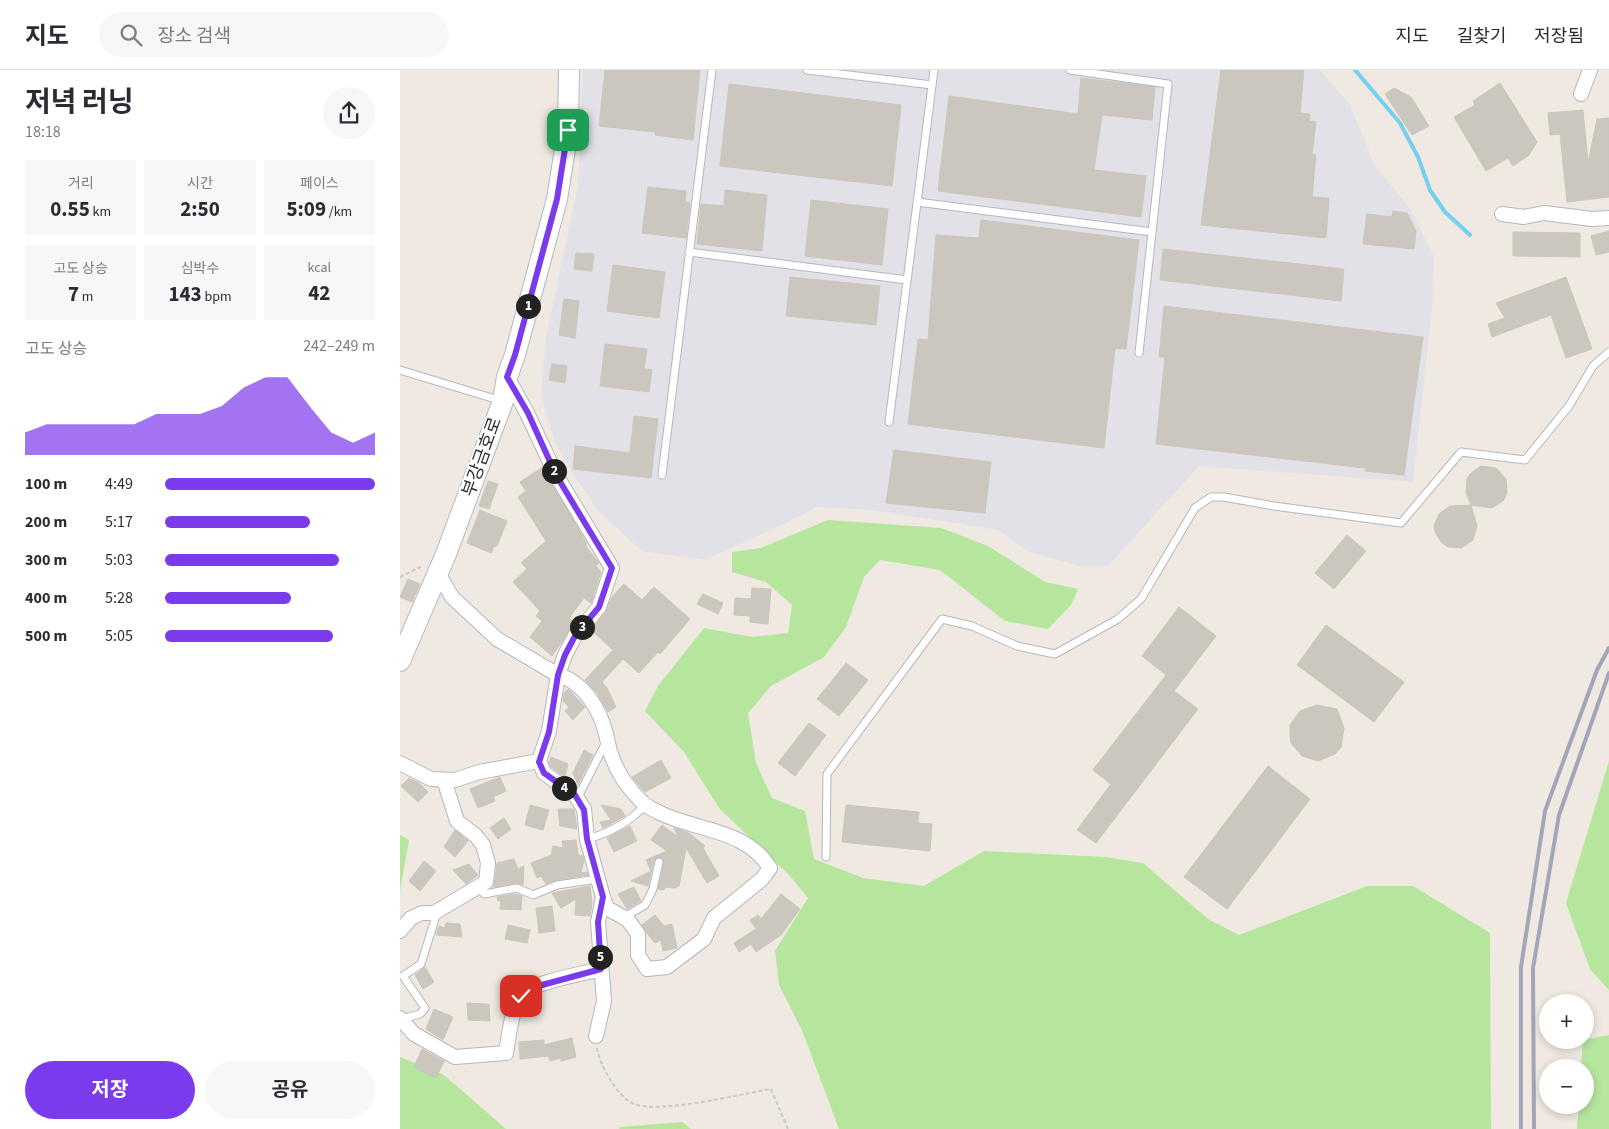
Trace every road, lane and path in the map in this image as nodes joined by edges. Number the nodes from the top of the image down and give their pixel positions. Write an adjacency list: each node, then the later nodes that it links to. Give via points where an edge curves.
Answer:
1 (569, 70): 18 (street, 부강금호로, via 568,130 557,199)
2 (712, 70): 13 (lane)
3 (807, 70): 7 (lane)
4 (934, 70): 7 (lane)
5 (1070, 70): 12 (lane, via 1168,84)
6 (1590, 70): 8 (street)
7 (932, 85): 9 (lane)
8 (1581, 94)
9 (917, 202): 12 (lane); 14 (lane)
10 (1502, 214): 11 (street, via 1524,217 1544,213)
11 (1609, 218)
12 (1152, 232): 16 (lane)
13 (690, 252): 14 (lane); 21 (lane)
14 (907, 280): 20 (lane)
15 (1609, 352): 32 (lane, via 1593,366 1569,406 1525,460 1461,452 1401,523 1211,497 1195,508 1141,599 1118,619 1055,654 1017,646 972,626 942,619 828,774)
16 (1139, 353)
17 (400, 370): 19 (lane)
18 (507, 377): 19 (street, 부강금호로); 24 (street, via 528,413 556,475 612,568 599,607 575,636)
19 (503, 401): 22 (street, 부강금호로)
20 (889, 422)
21 (662, 476)
22 (438, 573): 23 (street, 부강금호로); 24 (street, via 452,597 497,639)
23 (400, 661)
24 (558, 675): 25 (street, via 568,677 585,692 598,710); 26 (street, via 549,732)
25 (607, 739): 29 (lane); 30 (street, via 611,756 626,786)
26 (539, 762): 28 (street); 29 (street, via 544,773)
27 (400, 763): 28 (street, via 431,779)
28 (444, 780): 35 (street, via 457,821 483,845 488,863 486,882)
29 (578, 799): 31 (street, via 584,810)
30 (645, 806): 31 (lane, via 637,815); 38 (street, via 678,822 724,833 742,841 770,868 762,879 714,918 704,939 666,967 647,969 638,954 638,934)
31 (587, 839): 34 (street)
32 (826, 857)
33 (659, 862): 38 (lane, via 654,889 645,904)
34 (598, 879): 35 (lane, via 557,885 533,895 517,888 484,894); 36 (street)
35 (479, 886): 37 (street)
36 (603, 897): 38 (street, via 607,908); 40 (street, via 598,922)
37 (434, 913): 39 (street, via 422,913 411,918); 41 (lane, via 436,916 421,964 402,976 426,1008 420,1014)
38 (624, 918)
39 (400, 931)
40 (601, 969): 41 (street, via 531,988 521,996 510,1026 506,1053 455,1057 414,1034); 42 (street, via 604,1000)
41 (401, 1018)
42 (596, 1036): 43 (path, via 603,1067 611,1081 633,1104 655,1107 771,1089)
43 (788, 1129)

